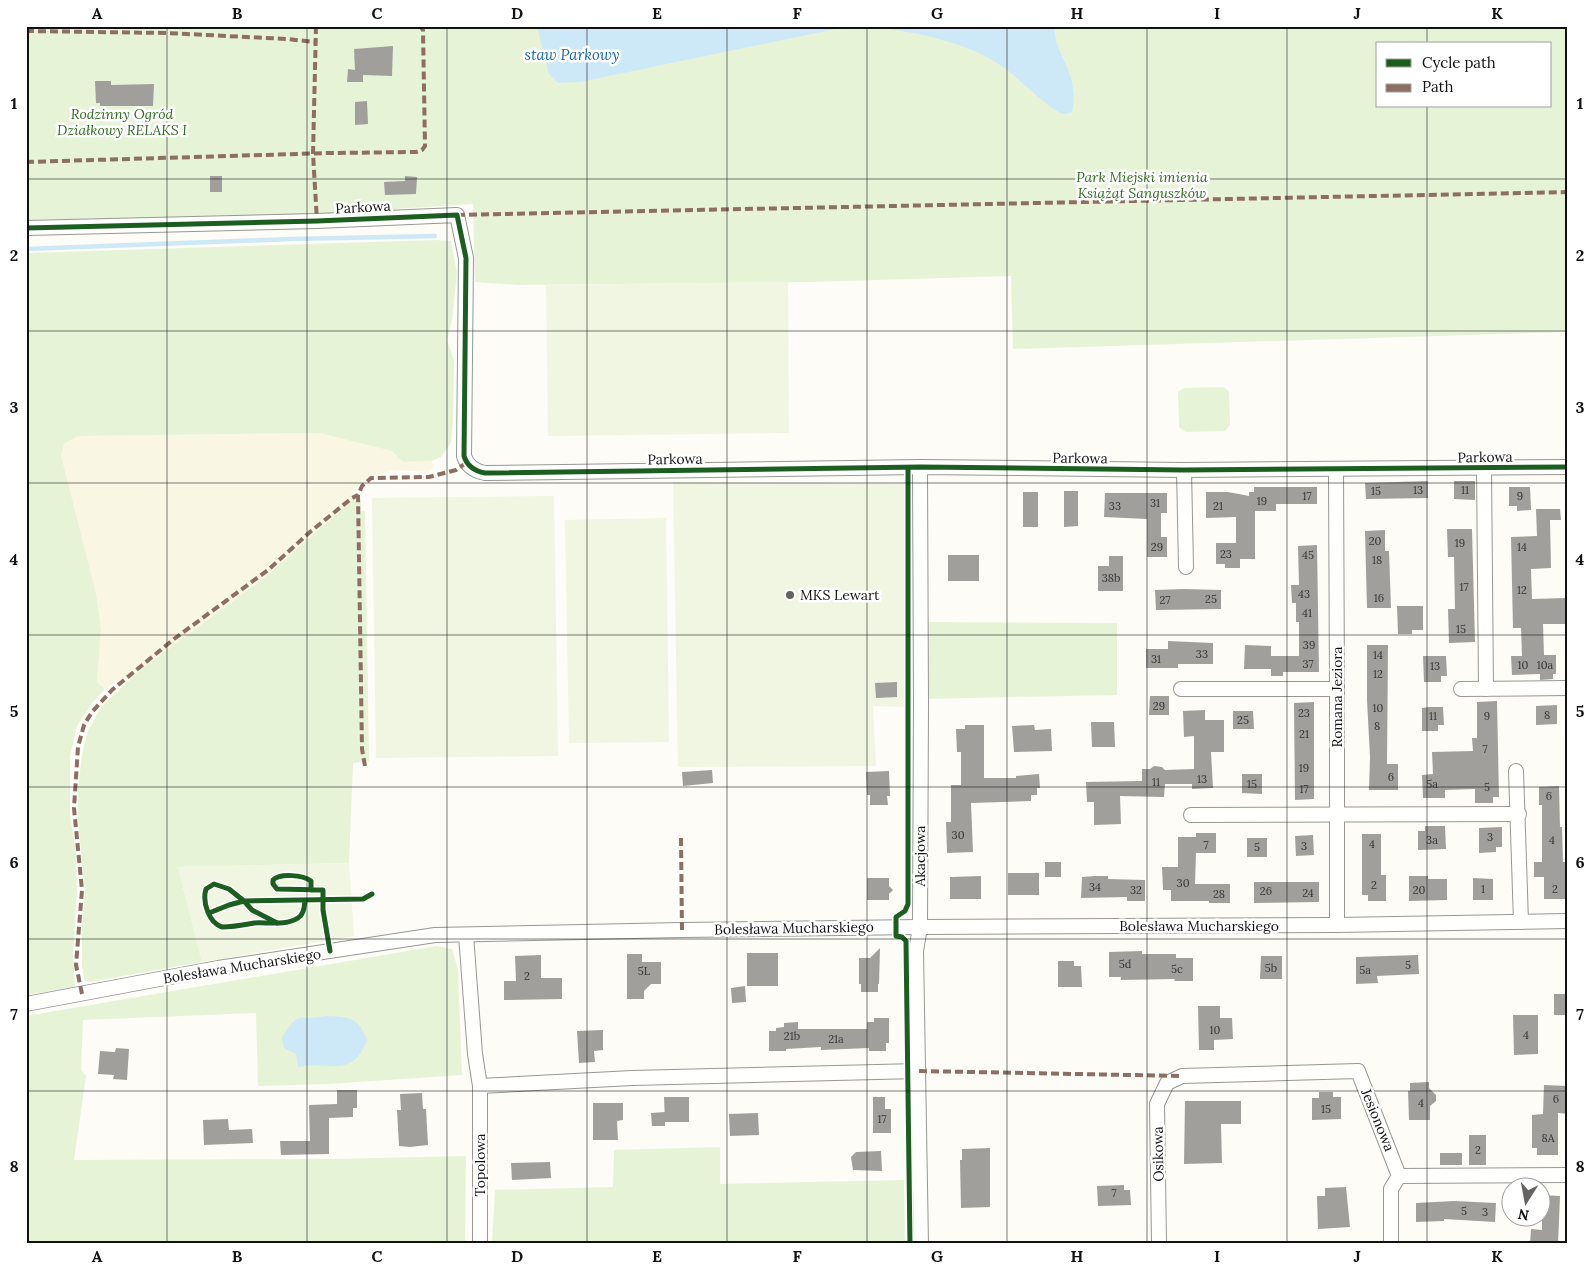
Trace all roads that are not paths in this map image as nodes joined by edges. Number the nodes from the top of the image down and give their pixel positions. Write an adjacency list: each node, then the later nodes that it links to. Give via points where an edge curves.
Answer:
1 (26, 228): 2 (street, Parkowa, via 457,215 466,258 464,456 469,466 479,472)
2 (920, 467): 6 (street, Parkowa); 20 (street, Akacjowa)
3 (1568, 467): 4 (street, Parkowa)
4 (1484, 468): 5 (street, Parkowa); 12 (street)
5 (1336, 469): 6 (street, Parkowa); 10 (street, Romana Jeziora)
6 (1184, 470): 7 (street)
7 (1186, 567)
8 (1568, 688): 12 (street)
9 (1181, 689): 10 (street)
10 (1338, 689): 16 (street, Romana Jeziora)
11 (1461, 689): 12 (street)
12 (1486, 689)
13 (1516, 771): 14 (street)
14 (1519, 814): 16 (street); 18 (street)
15 (1191, 815): 16 (street)
16 (1337, 816): 19 (street, Romana Jeziora)
17 (1568, 921): 18 (street, Bolesława Mucharskiego)
18 (1521, 922): 19 (street, Bolesława Mucharskiego)
19 (1337, 925): 20 (street, Bolesława Mucharskiego)
20 (920, 927): 21 (street, Bolesława Mucharskiego); 23 (street, Akacjowa, via 916,951)
21 (466, 935): 22 (street, Bolesława Mucharskiego, via 436,936 218,968); 25 (street, Topolowa)
22 (26, 1004)
23 (918, 1072): 25 (street, via 632,1078); 29 (street, Akacjowa)
24 (1182, 1076): 27 (street, Jesionowa, via 1358,1071); 30 (street, Osikowa, via 1167,1083 1157,1104)
25 (480, 1086): 28 (street, Topolowa)
26 (1568, 1175): 27 (street)
27 (1399, 1176): 31 (street, via 1391,1189)
28 (480, 1244)
29 (921, 1244)
30 (1159, 1244)
31 (1391, 1244)

